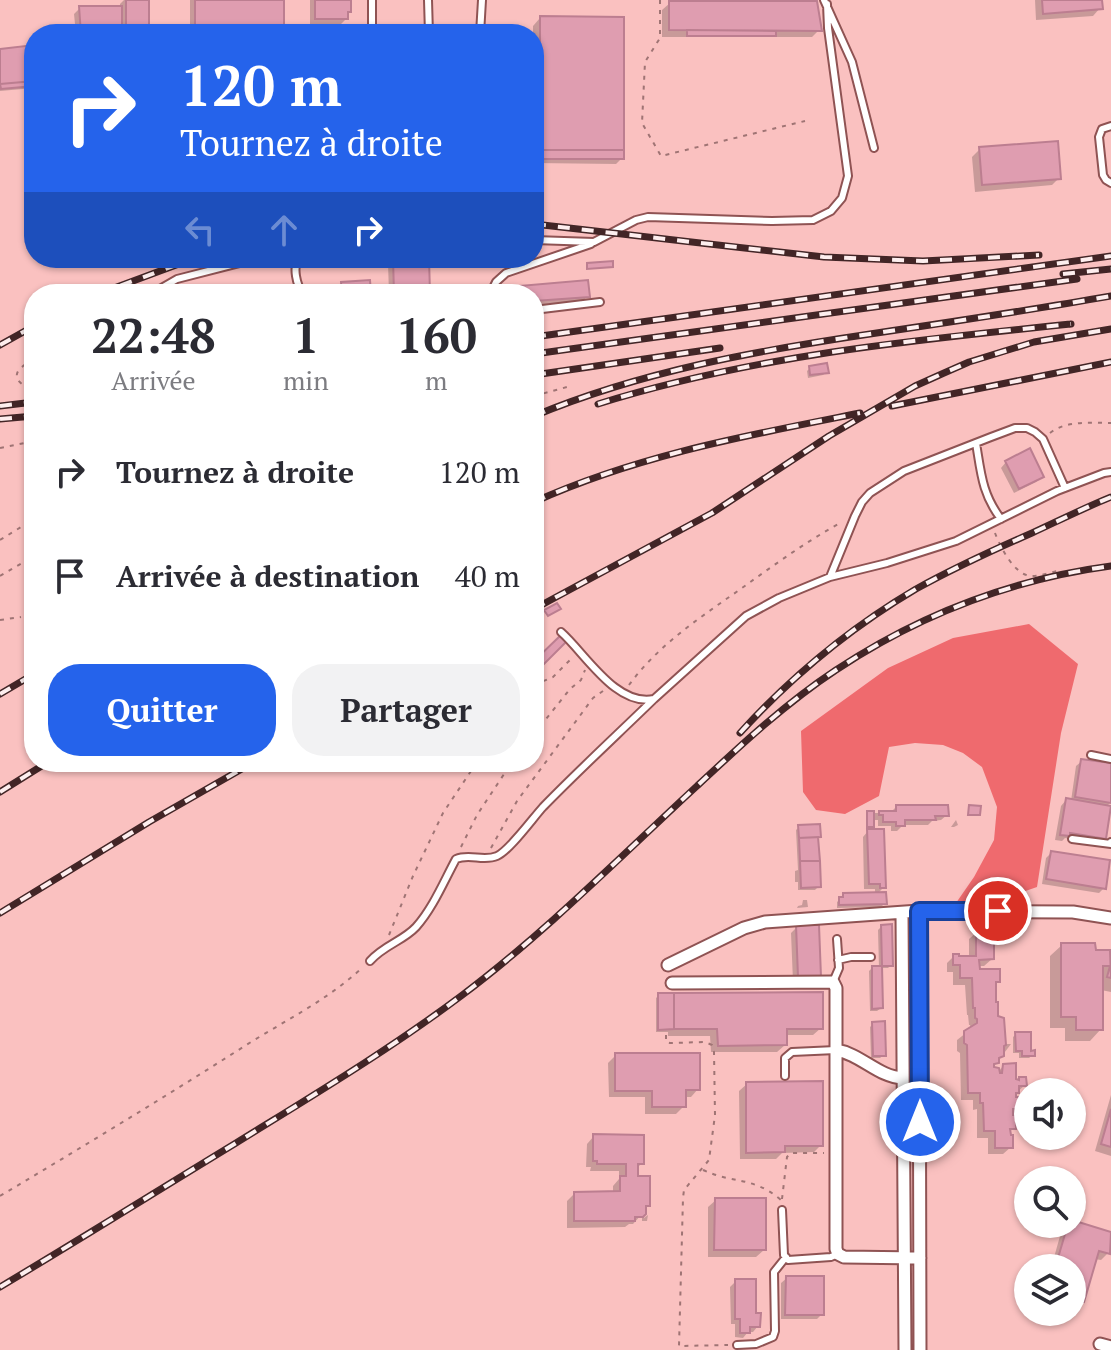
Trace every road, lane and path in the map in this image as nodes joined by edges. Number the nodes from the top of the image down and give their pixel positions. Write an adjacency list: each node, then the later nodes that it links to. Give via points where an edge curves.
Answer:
1 (372, 0): 6 (lane)
2 (428, 0): 7 (lane)
3 (482, 0): 8 (lane)
4 (660, 0): 9 (path, via 660,38 645,62 642,123 661,156)
5 (826, 2): 11 (lane, via 852,62); 14 (lane, via 848,176 842,198 831,211 813,220 648,217)
6 (372, 24)
7 (429, 24)
8 (481, 24)
9 (805, 121)
10 (1111, 126): 12 (lane, via 1099,137 1103,175)
11 (874, 148)
12 (1111, 183)
13 (544, 240): 14 (lane)
14 (594, 242): 15 (lane)
15 (544, 260)
16 (220, 268): 18 (lane)
17 (520, 268): 19 (lane)
18 (168, 284)
19 (495, 284)
20 (600, 302): 21 (lane)
21 (544, 309)
22 (24, 366): 23 (path, via 17,376)
23 (24, 387)
24 (567, 387): 25 (path)
25 (544, 393)
26 (1111, 423): 27 (path, via 1059,426)
27 (1043, 439): 29 (lane, via 1027,428 1015,428); 32 (lane)
28 (24, 443): 30 (path)
29 (976, 443): 33 (lane, via 904,471 870,493); 34 (lane, via 985,494)
30 (0, 448)
31 (1111, 472): 32 (lane)
32 (1065, 488): 34 (lane)
33 (855, 516): 41 (lane); 48 (path, via 681,631)
34 (1001, 519): 35 (lane)
35 (991, 524): 39 (path, via 1003,551 1022,574); 41 (lane, via 930,550)
36 (24, 525): 37 (path)
37 (0, 540)
38 (24, 562): 40 (path)
39 (1062, 570)
40 (0, 576)
41 (830, 577): 49 (lane, via 746,616)
42 (21, 617): 43 (path)
43 (0, 620)
44 (561, 632): 45 (lane)
45 (582, 656): 46 (path); 47 (lane); 50 (path, via 581,680)
46 (544, 681)
47 (611, 685): 48 (lane); 53 (path, via 593,698)
48 (623, 692): 49 (lane, via 644,701)
49 (654, 699): 60 (lane, via 500,855)
50 (544, 722)
51 (1091, 755): 52 (lane)
52 (1111, 759)
53 (544, 764)
54 (470, 772): 65 (path, via 443,813)
55 (505, 772): 59 (path)
56 (538, 772): 60 (path)
57 (1072, 839): 58 (lane)
58 (1111, 842)
59 (456, 859): 60 (lane); 65 (lane, via 416,927)
60 (485, 859)
61 (919, 911): 62 (street); 63 (street, via 1073,912); 83 (street)
62 (902, 913): 69 (street, via 765,922); 75 (street)
63 (1111, 918)
64 (837, 939): 67 (lane)
65 (380, 950): 68 (lane)
66 (871, 957): 67 (lane)
67 (838, 960): 70 (lane)
68 (370, 961): 78 (path, via 329,996)
69 (668, 965)
70 (833, 982): 71 (street); 73 (street)
71 (672, 983)
72 (666, 1035): 77 (path, via 666,1042 705,1042 714,1052 715,1115 709,1160)
73 (836, 1050): 74 (lane, via 792,1052 785,1058); 75 (street); 76 (street)
74 (785, 1076)
75 (903, 1078): 82 (street)
76 (836, 1153): 77 (path, via 791,1153 782,1201 752,1182); 80 (street)
77 (702, 1169): 84 (path, via 684,1190 679,1346)
78 (0, 1196)
79 (782, 1210): 81 (lane)
80 (838, 1254): 81 (lane); 82 (street)
81 (786, 1257): 84 (lane, via 774,1272 773,1337)
82 (904, 1258): 83 (street); 85 (street)
83 (920, 1258): 86 (street)
84 (737, 1345)
85 (905, 1350)
86 (920, 1350)

